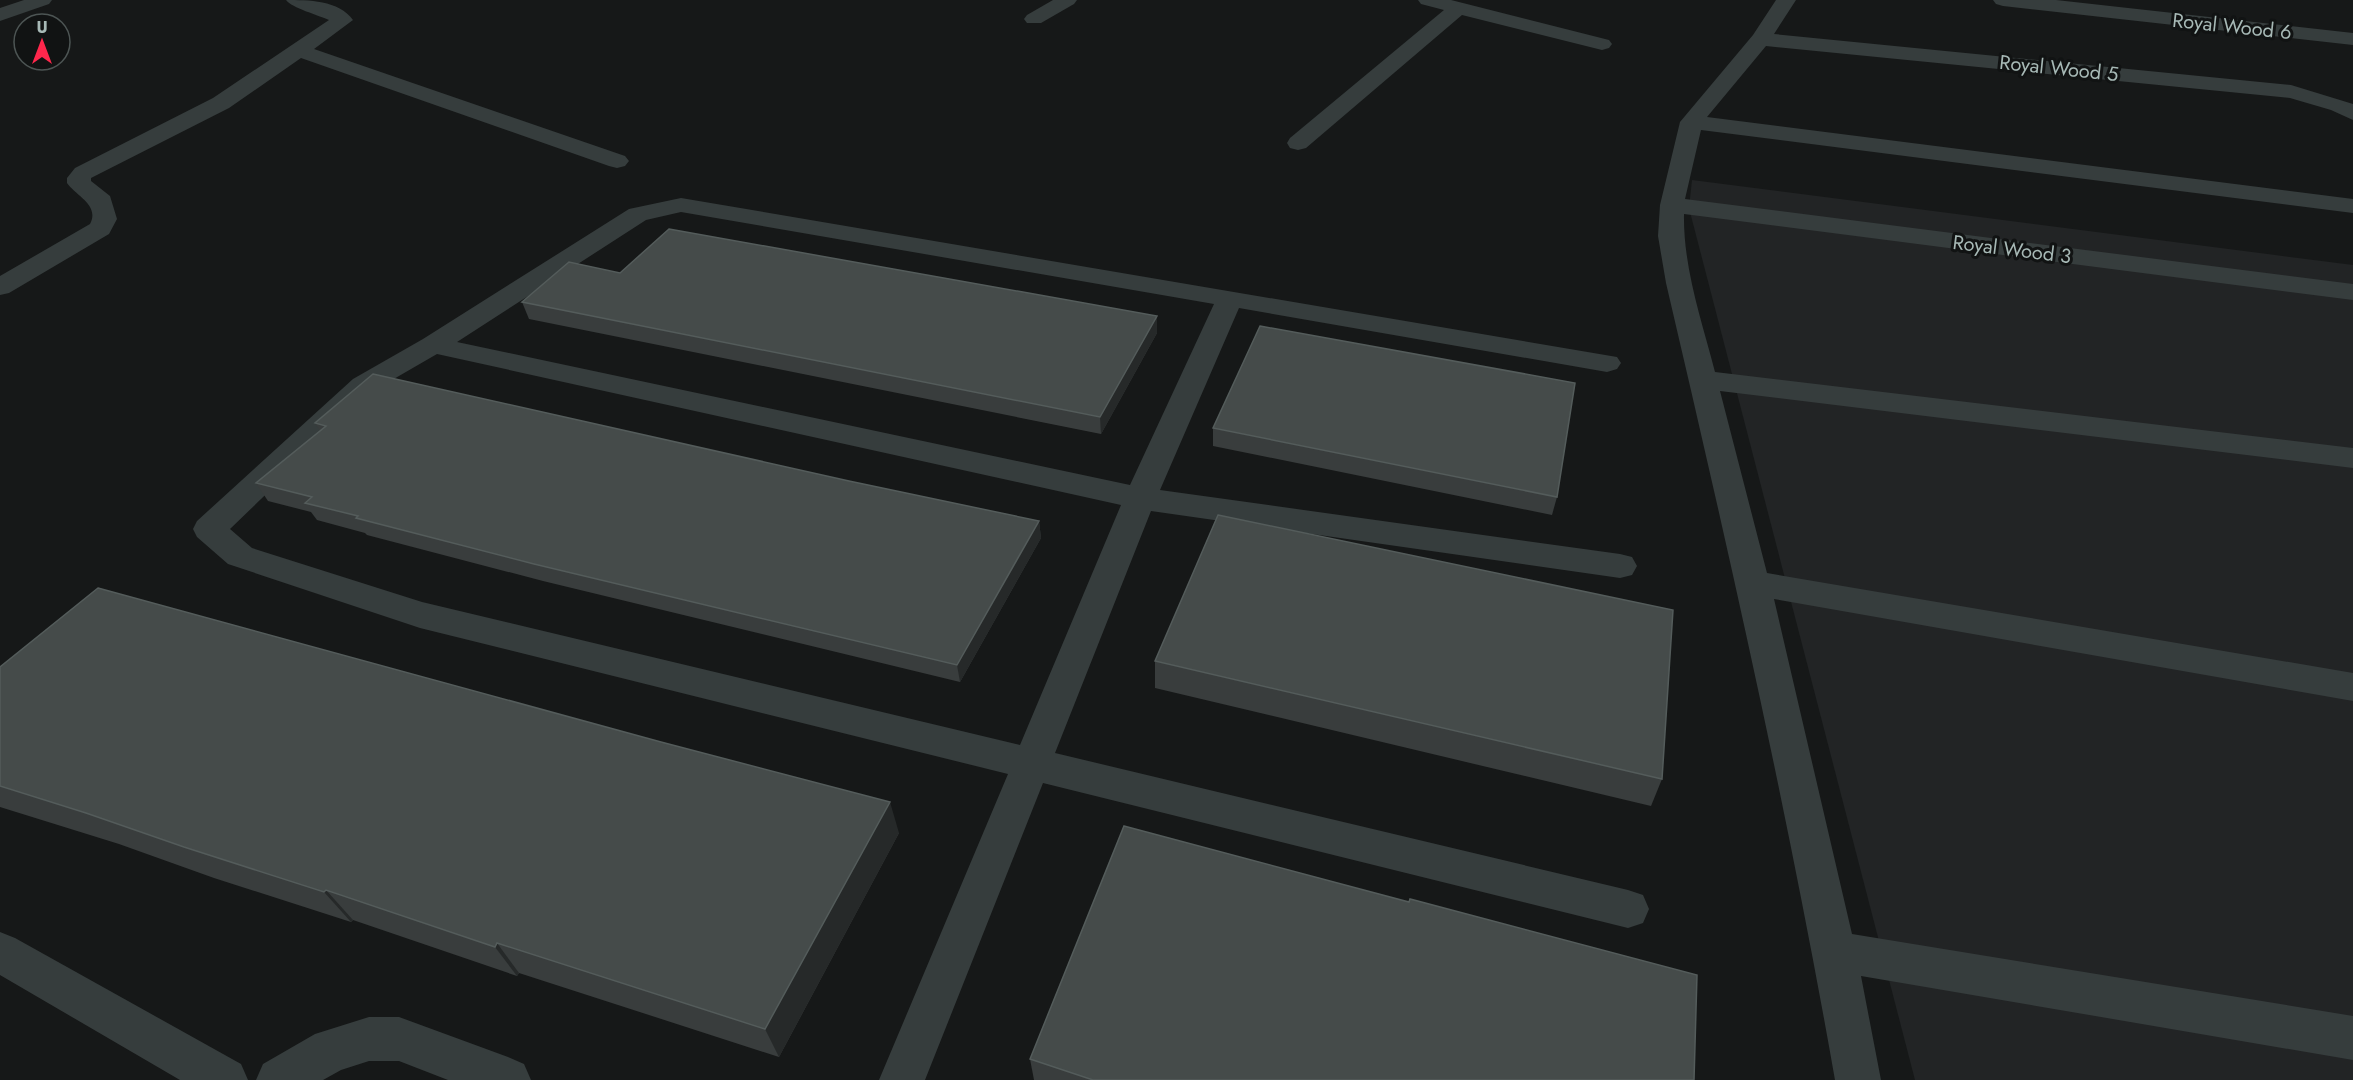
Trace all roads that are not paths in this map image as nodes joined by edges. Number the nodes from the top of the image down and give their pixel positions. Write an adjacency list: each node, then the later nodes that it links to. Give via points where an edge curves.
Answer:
1 (42, 0): 8 (street)
2 (296, 0): 13 (street, via 343,20)
3 (1067, 0): 9 (street)
4 (1428, 0): 7 (street)
5 (1786, 0): 10 (street)
6 (2003, 0): 11 (street, Royal Wood 6)
7 (1458, 8): 12 (street); 16 (street)
8 (0, 15)
9 (1035, 19)
10 (1761, 39): 14 (street, Royal Wood 5, via 2290,92 2339,105); 15 (street)
11 (2353, 39)
12 (1602, 44)
13 (297, 50): 17 (street); 20 (street, via 221,103 83,173 80,183 101,201 105,219 100,229)
14 (2353, 113)
15 (1691, 122): 18 (street); 19 (street)
16 (1298, 143)
17 (617, 161)
18 (1672, 205): 21 (street, Royal Wood 3); 25 (street, via 1671,236 1679,283)
19 (2353, 206)
20 (0, 286)
21 (2353, 292)
22 (1229, 300): 23 (street, via 681,205 638,214); 24 (street); 27 (street)
23 (433, 345): 27 (street); 31 (street, via 363,385 208,529 240,556 420,615)
24 (1607, 363)
25 (1703, 380): 26 (street); 29 (street)
26 (2353, 458)
27 (1140, 498): 28 (street); 31 (street)
28 (1620, 566)
29 (1754, 583): 30 (street); 33 (street)
30 (2353, 687)
31 (1033, 763): 32 (street); 39 (street)
32 (1628, 909)
33 (1834, 951): 35 (street); 40 (street)
34 (0, 952): 36 (street)
35 (2353, 1038)
36 (225, 1080)
37 (279, 1080): 38 (street, via 331,1050 369,1039 399,1039)
38 (508, 1080)
39 (903, 1080)
40 (1858, 1080)

